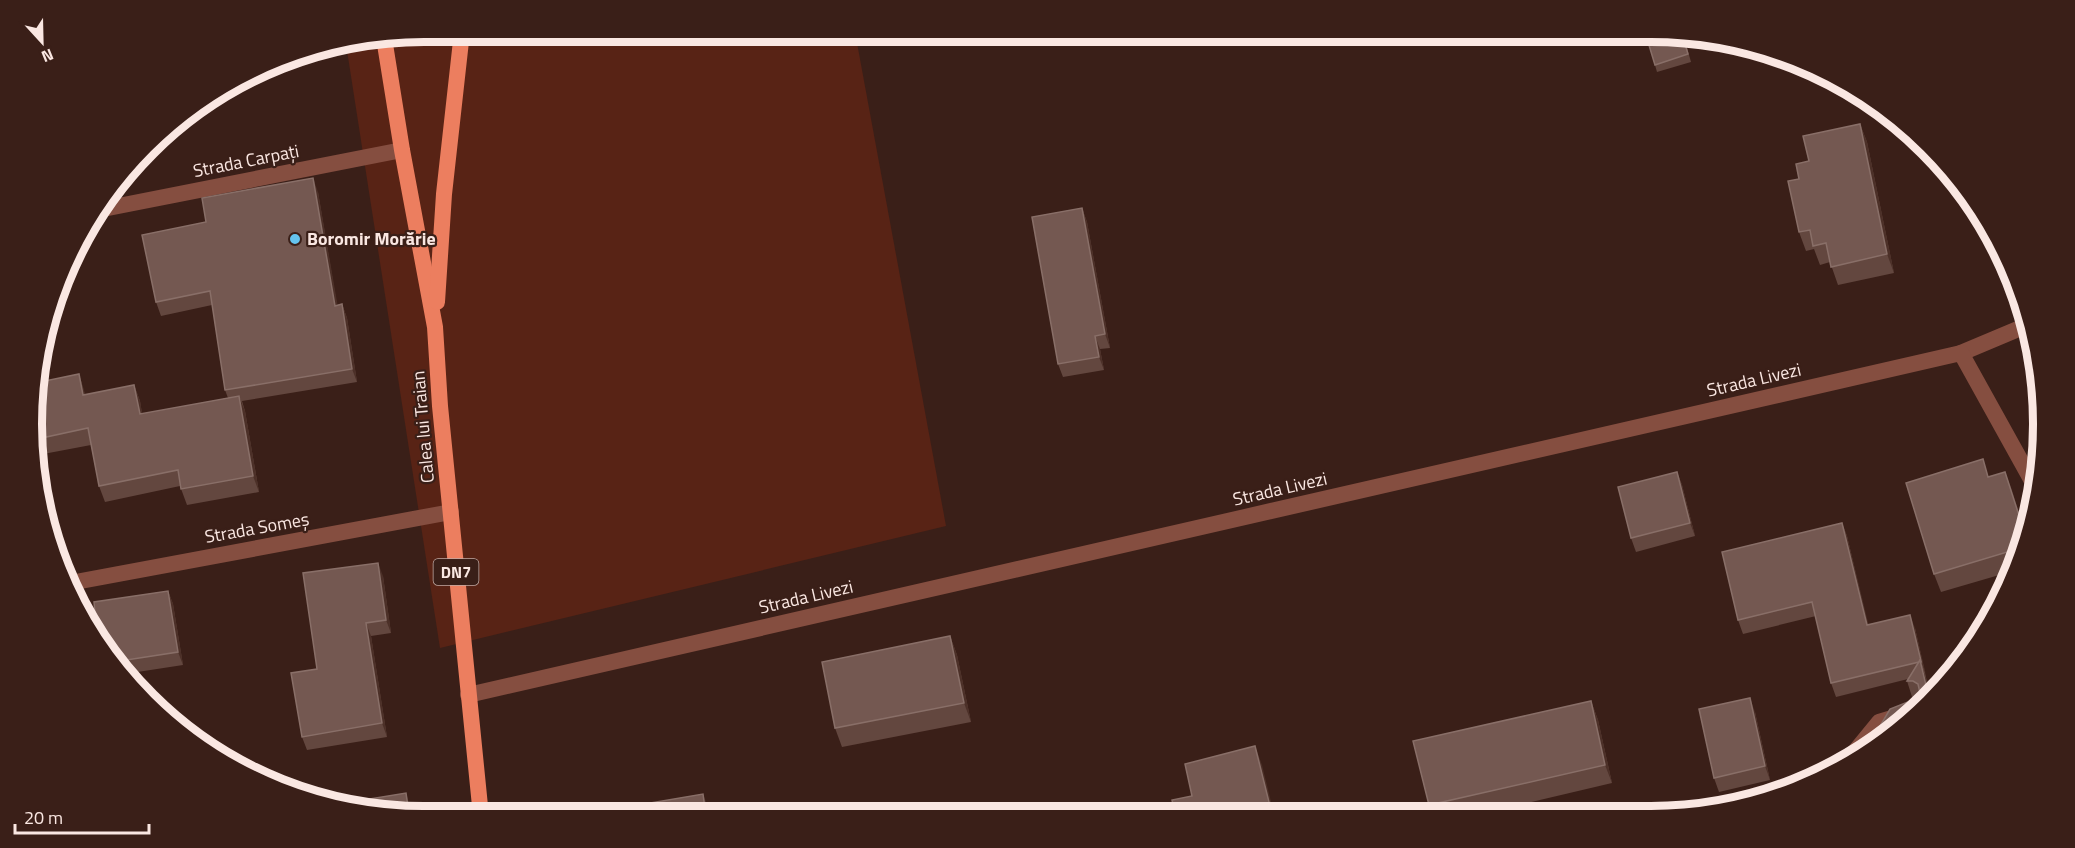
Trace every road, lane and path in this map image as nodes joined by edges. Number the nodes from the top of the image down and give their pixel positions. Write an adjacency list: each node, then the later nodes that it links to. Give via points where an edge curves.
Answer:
1 (461, 42): 5 (highway, DN7, via 444,194)
2 (385, 44): 3 (highway, Calea lui Traian / DN7)
3 (402, 150): 4 (street, Strada Carpați); 5 (highway, Calea lui Traian / DN7)
4 (109, 208)
5 (435, 327): 9 (highway, Calea lui Traian / DN7)
6 (2021, 328): 7 (street, Strada Livezi)
7 (1960, 353): 8 (street); 11 (street, Strada Livezi)
8 (2030, 477)
9 (451, 512): 10 (street, Strada Someș); 11 (highway, Calea lui Traian / DN7)
10 (76, 582)
11 (468, 695): 14 (highway, Calea lui Traian / DN7)
12 (1896, 716): 13 (street, via 1879,722)
13 (1862, 742)
14 (480, 806)

